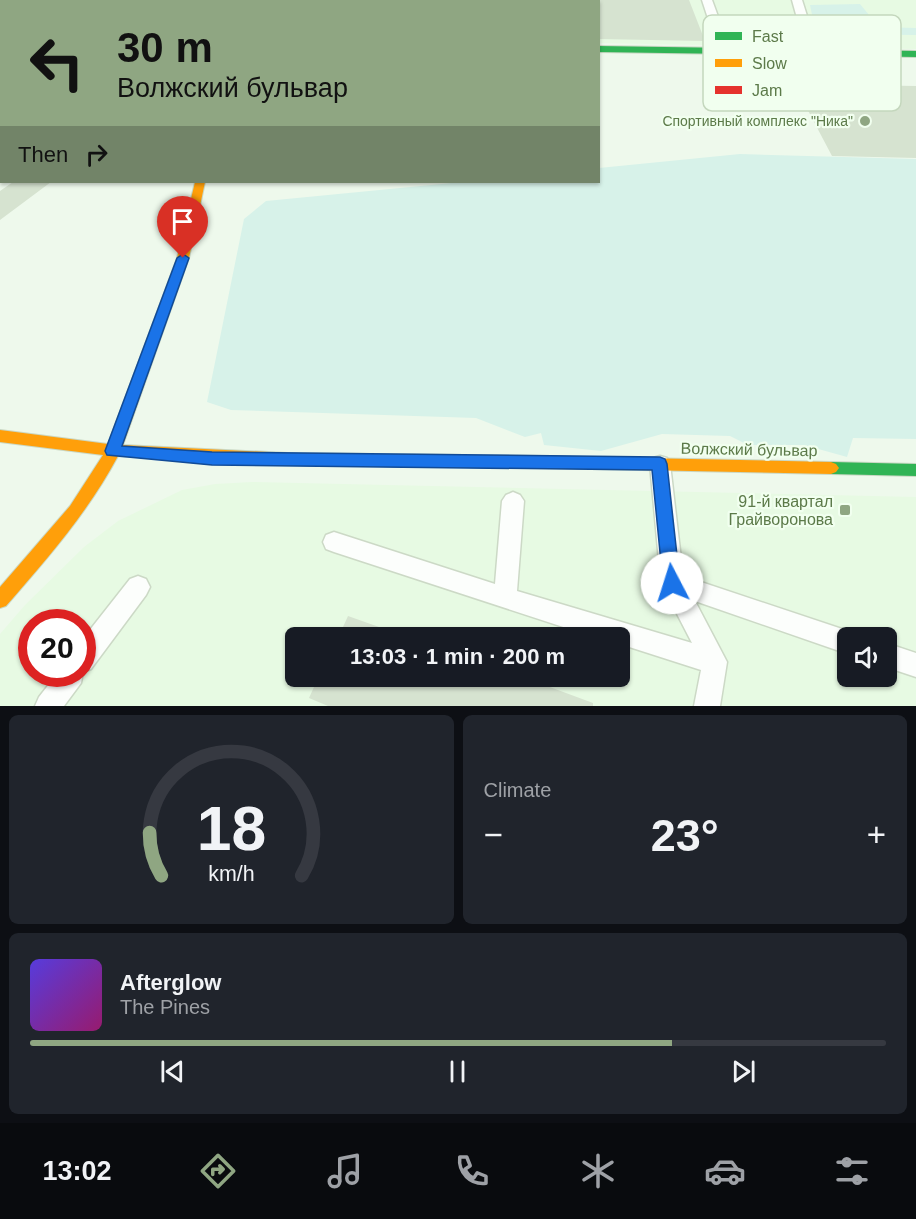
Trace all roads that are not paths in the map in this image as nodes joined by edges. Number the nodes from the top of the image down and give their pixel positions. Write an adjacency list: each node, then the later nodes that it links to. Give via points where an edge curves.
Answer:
1 (707, 0): 3 (lane)
2 (797, 0): 4 (lane)
3 (712, 15)
4 (801, 15)
5 (600, 49): 6 (main road)
6 (703, 51)
7 (200, 183): 9 (main road, via 183,258)
8 (0, 436): 9 (main road, Волжский бульвар)
9 (113, 451): 10 (main road, Волжский бульвар, via 212,459); 17 (main road, via 78,511)
10 (660, 464): 11 (main road, Волжский бульвар); 14 (lane)
11 (916, 470)
12 (513, 501): 16 (lane)
13 (334, 542): 16 (lane)
14 (672, 583): 18 (lane); 21 (lane)
15 (138, 587): 19 (lane)
16 (505, 598): 21 (lane)
17 (0, 600)
18 (837, 638)
19 (96, 642)
20 (897, 659): 22 (lane)
21 (716, 662): 25 (lane)
22 (916, 665)
23 (62, 687): 24 (lane)
24 (48, 706)
25 (707, 706)

